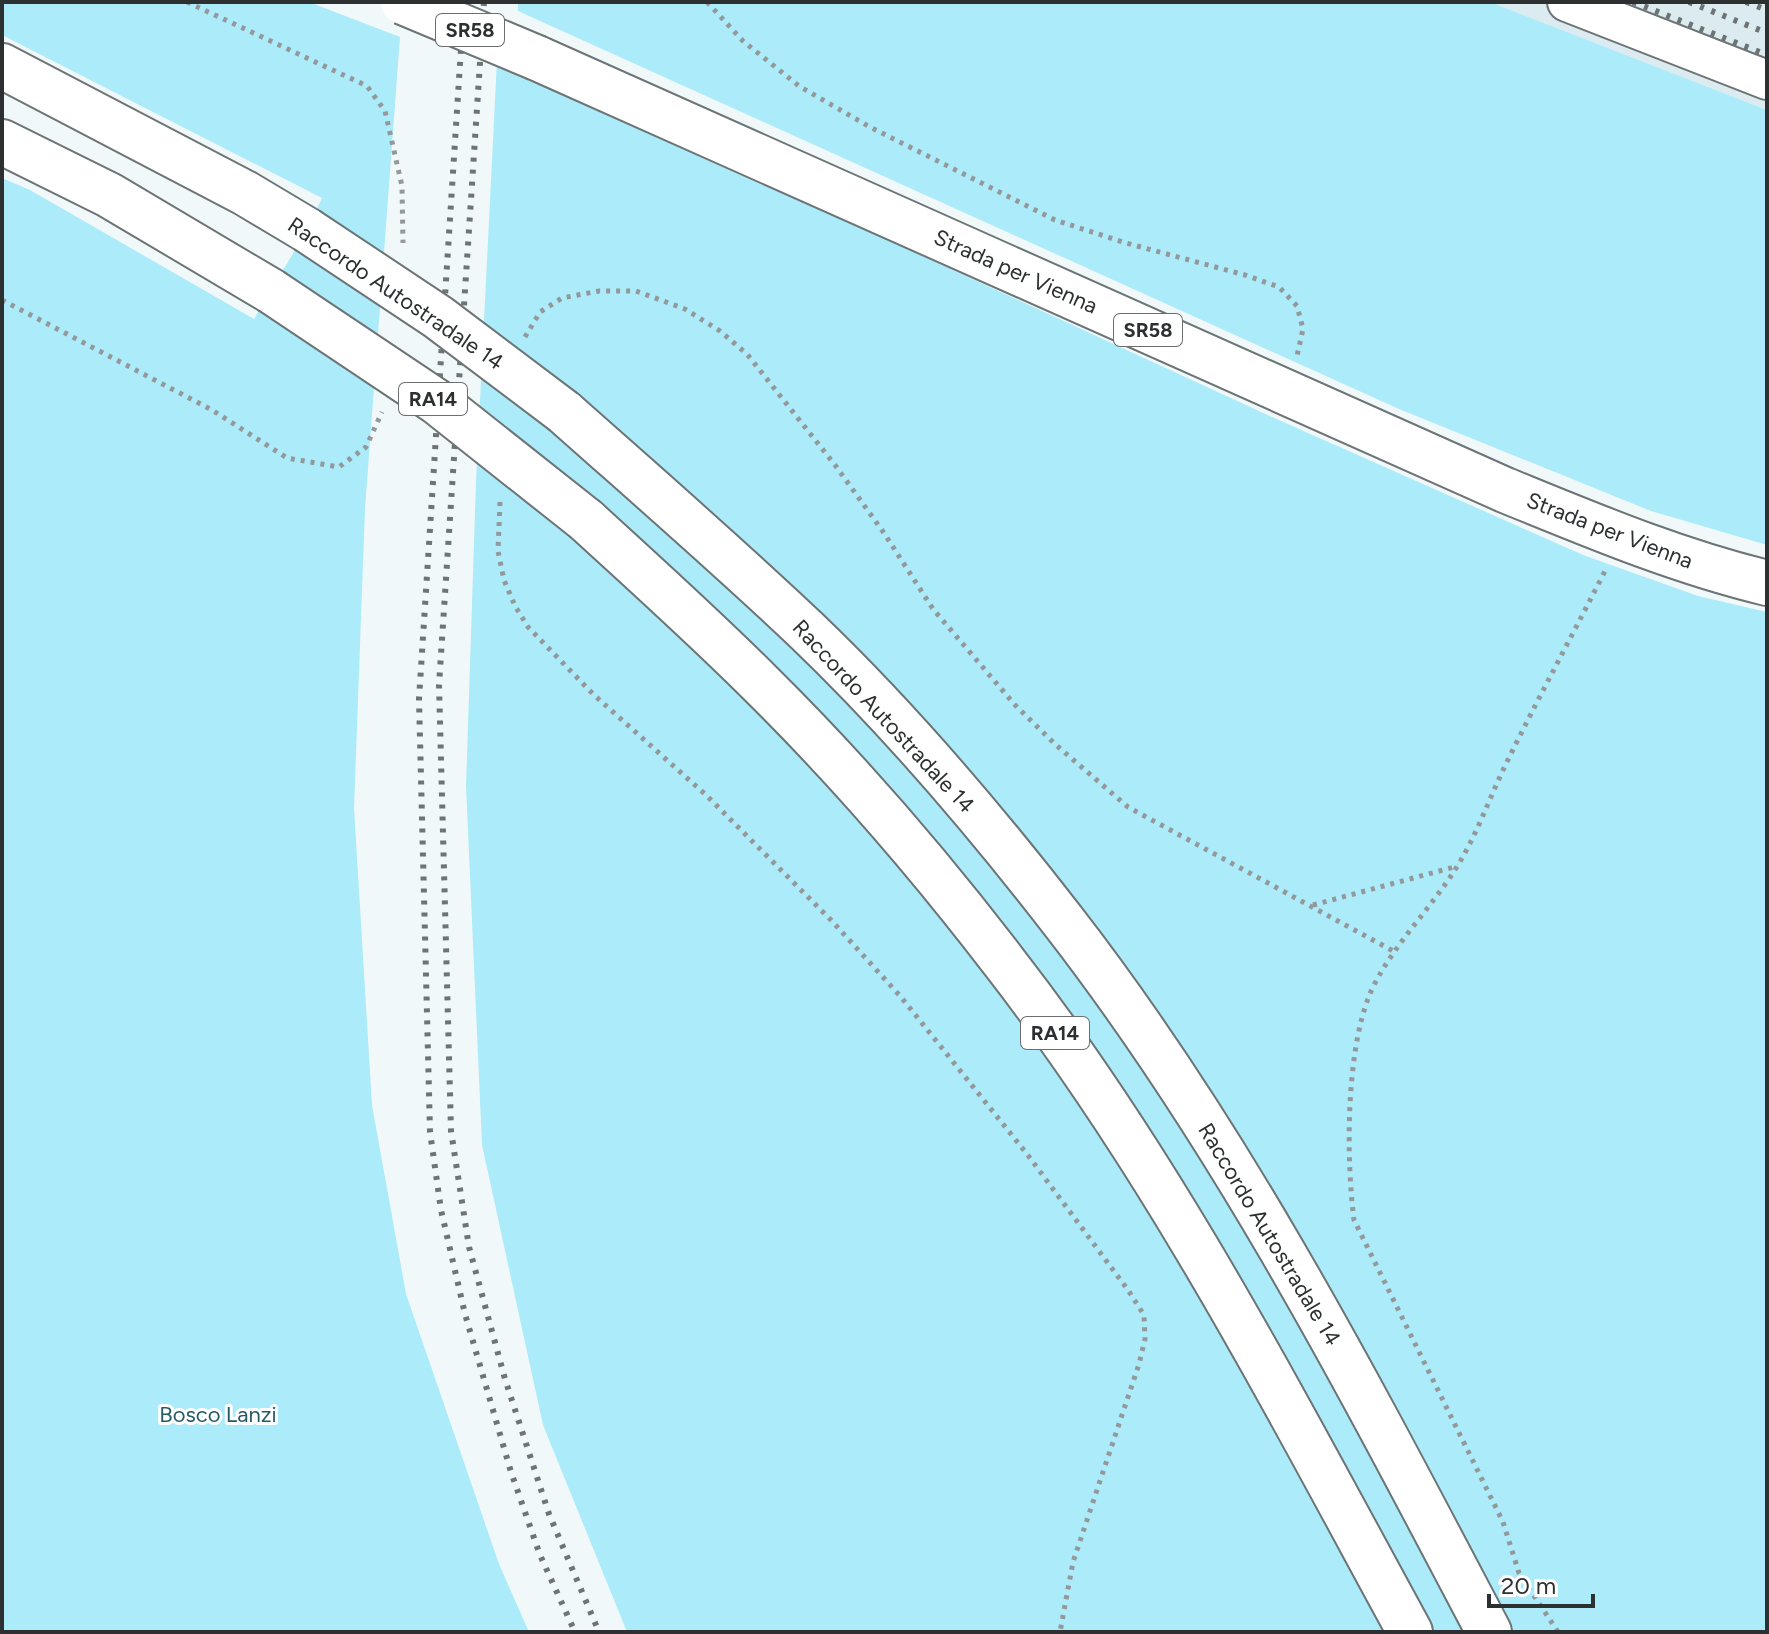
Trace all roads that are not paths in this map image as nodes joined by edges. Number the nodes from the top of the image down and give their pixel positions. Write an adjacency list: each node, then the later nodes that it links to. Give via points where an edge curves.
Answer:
1 (403, 2): 6 (main road, Strada per Vienna / SR58, bridge, via 1505,490 1623,539)
2 (1567, 2): 4 (lane)
3 (2, 66): 8 (main road, Raccordo Autostradale 14, bridge, via 232,186 438,317 564,412 786,611 884,709 1064,922 1165,1062 1329,1331)
4 (1767, 80)
5 (2, 142): 7 (main road, RA14, bridge, via 109,195 271,291 437,402 586,520 760,682 830,755 902,834 1006,964 1100,1096 1262,1360)
6 (1767, 583)
7 (1410, 1632)
8 (1489, 1632)

